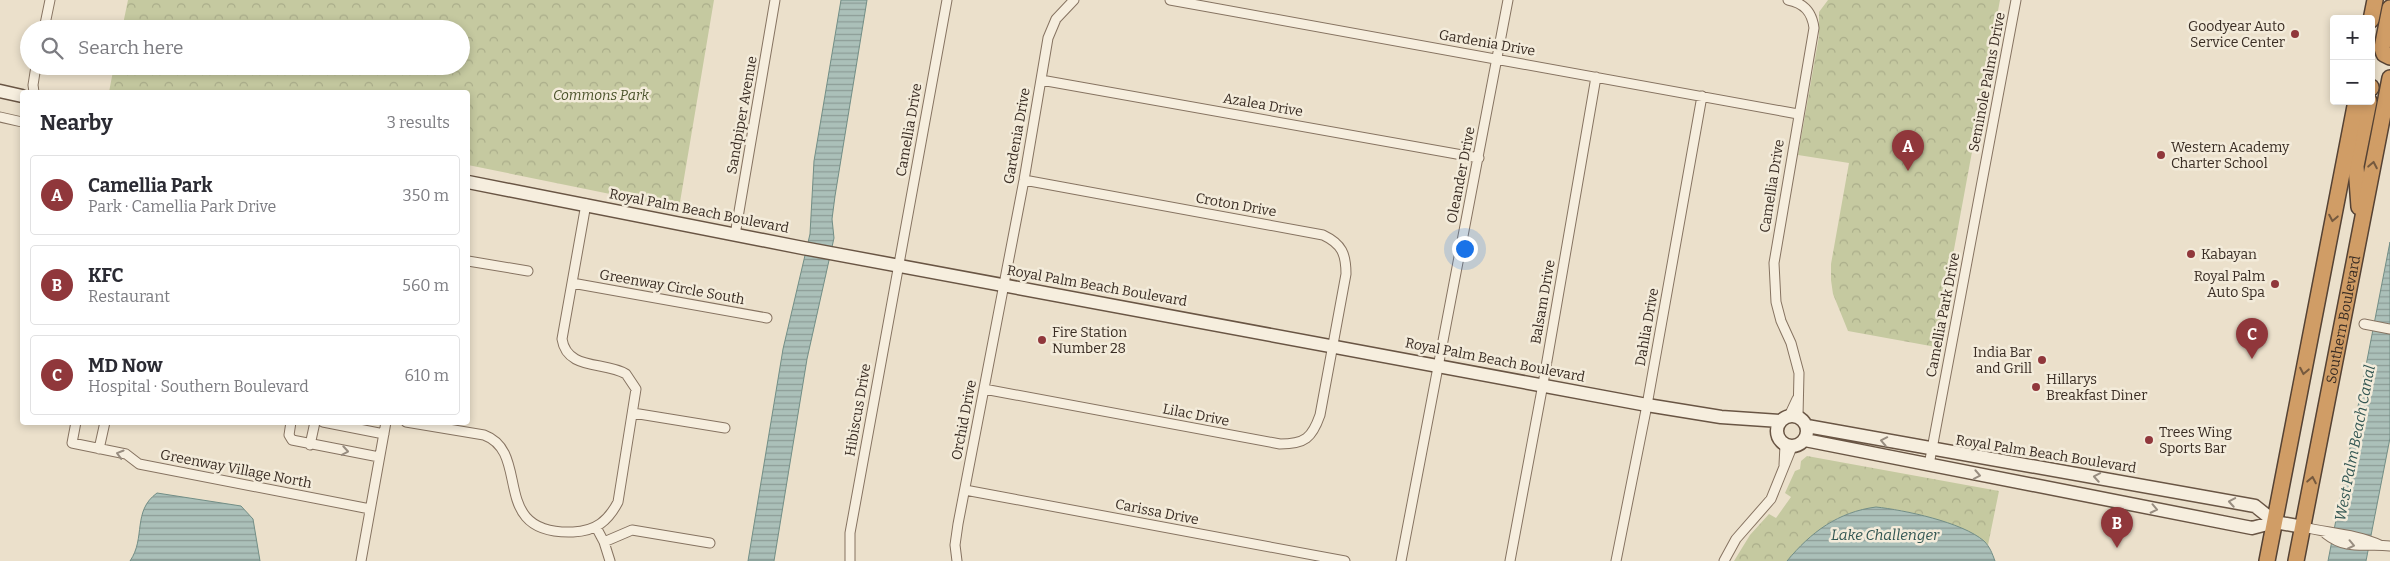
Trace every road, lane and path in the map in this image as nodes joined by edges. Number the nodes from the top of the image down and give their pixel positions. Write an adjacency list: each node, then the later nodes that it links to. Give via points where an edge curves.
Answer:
1 (50, 0): 12 (street)
2 (775, 0): 34 (street, Sandpiper Avenue)
3 (947, 0): 36 (street, Camellia Drive)
4 (1074, 0): 18 (street, Gardenia Drive, via 1053,25)
5 (1170, 0): 14 (street, Gardenia Drive)
6 (1508, 0): 14 (street, Oleander Drive)
7 (1788, 0): 25 (street, Camellia Drive, via 1803,5 1814,24)
8 (2016, 0): 29 (street, Seminole Palms Drive)
9 (2375, 0): 11 (highway)
10 (2390, 8): 13 (highway, via 2382,48)
11 (2372, 15)
12 (46, 20)
13 (2390, 57)
14 (1497, 59): 16 (street, Gardenia Drive); 28 (street, Oleander Drive)
15 (34, 75): 19 (street)
16 (1596, 77): 22 (street, Gardenia Drive); 45 (street, Balsam Drive)
17 (2390, 78): 33 (highway, Southern Boulevard, one-way to 17)
18 (1041, 80): 28 (street, Azalea Drive); 30 (street, Gardenia Drive)
19 (34, 90)
20 (0, 91): 21 (street)
21 (20, 96)
22 (1702, 96): 25 (street, Gardenia Drive); 47 (street, Dahlia Drive)
23 (2355, 105): 69 (highway, Southern Boulevard, one-way to 69)
24 (2368, 105): 33 (highway, via 2356,166)
25 (1798, 114): 49 (street, Camellia Drive, via 1774,263 1781,320 1797,361 1799,389)
26 (0, 117): 27 (street)
27 (20, 122)
28 (1479, 158): 44 (street, Oleander Drive)
29 (1984, 170): 64 (street, Camellia Park Drive)
30 (1024, 180): 39 (street, Gardenia Drive); 43 (street, Croton Drive, via 1323,235 1341,248 1346,258 1346,274)
31 (470, 182): 32 (street, Royal Palm Beach Boulevard)
32 (586, 204): 34 (street, Royal Palm Beach Boulevard); 38 (street)
33 (2361, 228): 71 (highway, Southern Boulevard, one-way to 33)
34 (735, 235): 36 (street, Royal Palm Beach Boulevard)
35 (470, 261): 37 (street)
36 (899, 265): 39 (street, Royal Palm Beach Boulevard); 77 (street, Hibiscus Drive, via 850,534)
37 (528, 272)
38 (572, 283): 40 (street, Greenway Circle South); 48 (street, via 562,340 566,351 574,360 626,374 636,389)
39 (1004, 284): 43 (street, Royal Palm Beach Boulevard); 46 (street, Orchid Drive)
40 (767, 318)
41 (2364, 324): 42 (street)
42 (2390, 329)
43 (1332, 345): 44 (street, Royal Palm Beach Boulevard); 46 (street, Lilac Drive, via 1315,429 1308,438 1296,444 1280,444)
44 (1438, 365): 45 (street, Royal Palm Beach Boulevard); 80 (street, Oleander Drive)
45 (1543, 384): 47 (street, Royal Palm Beach Boulevard); 81 (street, Balsam Drive)
46 (984, 389): 67 (street, Orchid Drive)
47 (1647, 405): 49 (street, Royal Palm Beach Boulevard, via 1721,417); 82 (street, Dahlia Drive)
48 (633, 413): 58 (street); 70 (street, via 618,502 607,520)
49 (1786, 422): 57 (street, via 1804,420); 62 (street)
50 (75, 425): 63 (street, Greenway Village North, via 72,443)
51 (104, 425): 63 (street)
52 (291, 425): 61 (street, via 289,435 292,440)
53 (314, 425): 61 (street)
54 (338, 425): 59 (street)
55 (386, 425): 59 (street)
56 (422, 425): 70 (street, via 490,438 500,445 524,516 557,531)
57 (1807, 426): 60 (street); 64 (street, Royal Palm Beach Boulevard, one-way to 57)
58 (724, 428)
59 (384, 434): 65 (street)
60 (1805, 440): 62 (street, via 1799,445); 66 (street, Royal Palm Beach Boulevard)
61 (310, 445): 65 (street, one-way to 65)
62 (1789, 446): 83 (street, via 1785,468 1771,499 1736,539)
63 (99, 449): 68 (street, Greenway Village North, one-way to 63, via 139,464 126,454)
64 (1932, 450): 66 (street, Camellia Park Drive); 69 (street, Royal Palm Beach Boulevard, one-way to 64, via 2255,506)
65 (380, 457): 68 (street)
66 (1929, 465): 69 (street, Royal Palm Beach Boulevard, one-way to 69, via 2252,528)
67 (965, 490): 78 (street, Orchid Drive, via 955,545); 79 (street, Carissa Drive)
68 (370, 509): 75 (street)
69 (2275, 522): 71 (street, Royal Palm Beach Boulevard); 84 (highway, Southern Boulevard)
70 (596, 527): 72 (street)
71 (2302, 527): 74 (street, via 2363,537); 85 (highway, Southern Boulevard)
72 (604, 542): 73 (street, via 632,530); 76 (street)
73 (710, 542)
74 (2390, 546)
75 (361, 561)
76 (610, 561)
77 (850, 561)
78 (957, 561)
79 (1345, 561)
80 (1401, 561)
81 (1510, 561)
82 (1616, 561)
83 (1724, 561)
84 (2267, 561)
85 (2296, 561)

